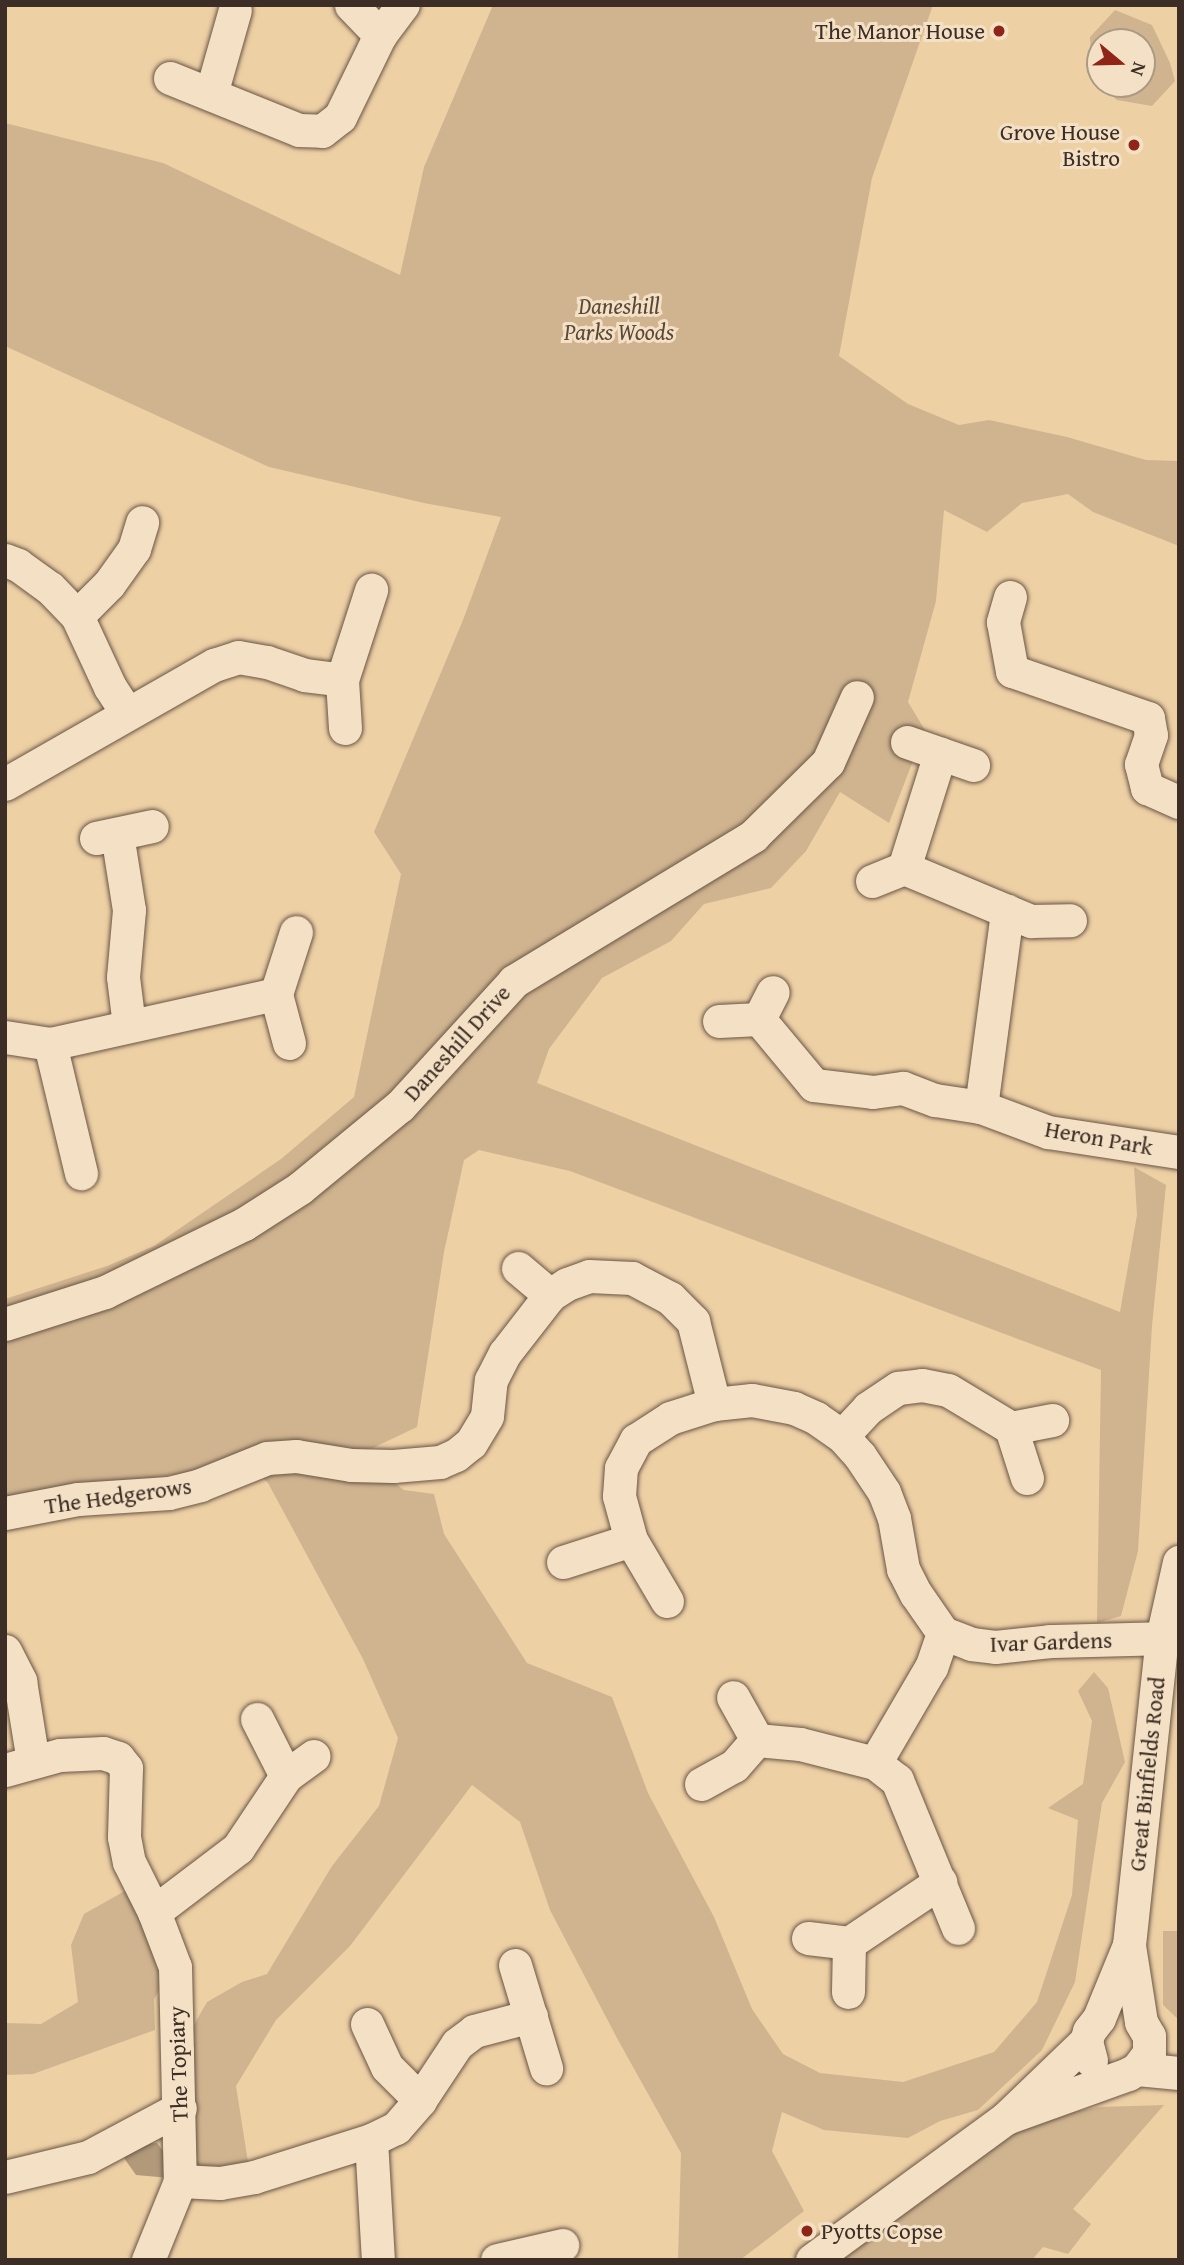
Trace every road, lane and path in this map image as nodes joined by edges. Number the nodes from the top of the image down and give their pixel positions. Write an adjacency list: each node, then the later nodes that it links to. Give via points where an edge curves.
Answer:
1 (351, 5): 4 (street)
2 (403, 5): 4 (street)
3 (235, 10): 6 (street)
4 (380, 35): 6 (street, via 340,117 322,131 299,130)
5 (170, 78): 6 (street)
6 (211, 94)
7 (142, 522): 11 (street, via 134,549)
8 (5, 560): 11 (street, via 50,588)
9 (371, 590): 12 (street)
10 (1010, 597): 20 (street, via 1003,622 1012,671 1148,718 1151,735 1141,764 1147,788)
11 (78, 616): 14 (street)
12 (342, 680): 14 (street, via 304,676 238,657 214,665); 15 (street)
13 (857, 697): 38 (street, Daneshill Drive, via 828,762 753,836 514,981 400,1106 300,1188 244,1224 105,1292)
14 (127, 713): 19 (street)
15 (345, 728)
16 (907, 741): 17 (street)
17 (940, 754): 18 (street); 22 (street)
18 (973, 765)
19 (5, 784)
20 (1179, 802)
21 (152, 826): 29 (street, via 106,836 129,910 123,977)
22 (904, 868): 23 (street); 24 (street)
23 (872, 881)
24 (1007, 911): 25 (street, via 1031,921); 33 (street)
25 (1070, 920)
26 (296, 932): 27 (street)
27 (276, 994): 29 (street); 31 (street)
28 (719, 1021): 33 (street, Heron Park, via 766,1005 814,1085 873,1092 904,1088 935,1100)
29 (129, 1025): 32 (street)
30 (5, 1037): 32 (street)
31 (289, 1042)
32 (50, 1044): 35 (street)
33 (981, 1107): 34 (street, Heron Park, via 1048,1132)
34 (1179, 1152)
35 (81, 1173)
36 (518, 1268): 37 (street)
37 (550, 1295): 39 (street, via 589,1276 611,1275 632,1278 670,1298 692,1321); 44 (street, The Hedgerows, via 505,1353 491,1380 487,1416 471,1443 440,1462 393,1466 296,1456 267,1458 169,1493 78,1499)
38 (5, 1324)
39 (714, 1404): 42 (street, via 752,1400 793,1408); 45 (street, via 670,1418 636,1440 621,1468 619,1496)
40 (1052, 1420): 41 (street)
41 (1011, 1428): 42 (street, via 948,1390 922,1385 898,1388 868,1408); 43 (street)
42 (842, 1436): 49 (street, via 884,1492 903,1569)
43 (1027, 1478)
44 (5, 1513)
45 (631, 1540): 46 (street); 48 (street)
46 (563, 1562)
47 (1179, 1562): 50 (street, Great Binfields Road)
48 (667, 1601)
49 (943, 1633): 50 (street, Ivar Gardens, via 995,1647); 56 (street, via 931,1667)
50 (1162, 1637): 65 (street, Great Binfields Road)
51 (5, 1651): 57 (street, via 20,1681)
52 (733, 1697): 54 (street)
53 (257, 1719): 58 (street)
54 (757, 1740): 56 (street, via 800,1744); 59 (street, via 734,1766)
55 (314, 1756): 58 (street)
56 (875, 1763): 60 (street, via 897,1780)
57 (19, 1765): 61 (street, The Topiary, via 60,1755 92,1753 118,1758 126,1768 124,1837 129,1863)
58 (286, 1776): 61 (street, via 238,1848)
59 (701, 1784)
60 (940, 1882): 62 (street); 64 (street)
61 (154, 1912): 75 (street, The Topiary, via 174,1967)
62 (958, 1928)
63 (808, 1938): 64 (street)
64 (849, 1943): 67 (street)
65 (1129, 1945): 70 (street, Great Binfields Road); 71 (street, Great Binfields Road)
66 (515, 1965): 68 (street)
67 (848, 1992)
68 (531, 2016): 72 (street); 74 (street, via 474,2031 457,2045)
69 (367, 2024): 74 (street, via 387,2067)
70 (1093, 2030): 71 (street, via 1113,2012 1124,2013); 71 (street, via 1092,2062 1099,2069); 76 (street, Great Binfields Road)
71 (1137, 2055): 73 (street); 76 (street, Great Binfields Road)
72 (545, 2068)
73 (1179, 2071)
74 (420, 2100): 77 (street, via 396,2127)
75 (180, 2108): 78 (street, via 88,2157); 79 (street, The Topiary)
76 (1006, 2118): 84 (street, Great Binfields Road)
77 (372, 2140): 79 (street, via 254,2176 220,2183); 82 (street)
78 (5, 2177)
79 (180, 2181): 81 (street)
80 (562, 2245): 83 (street)
81 (148, 2260)
82 (378, 2260)
83 (497, 2260)
84 (812, 2260)

